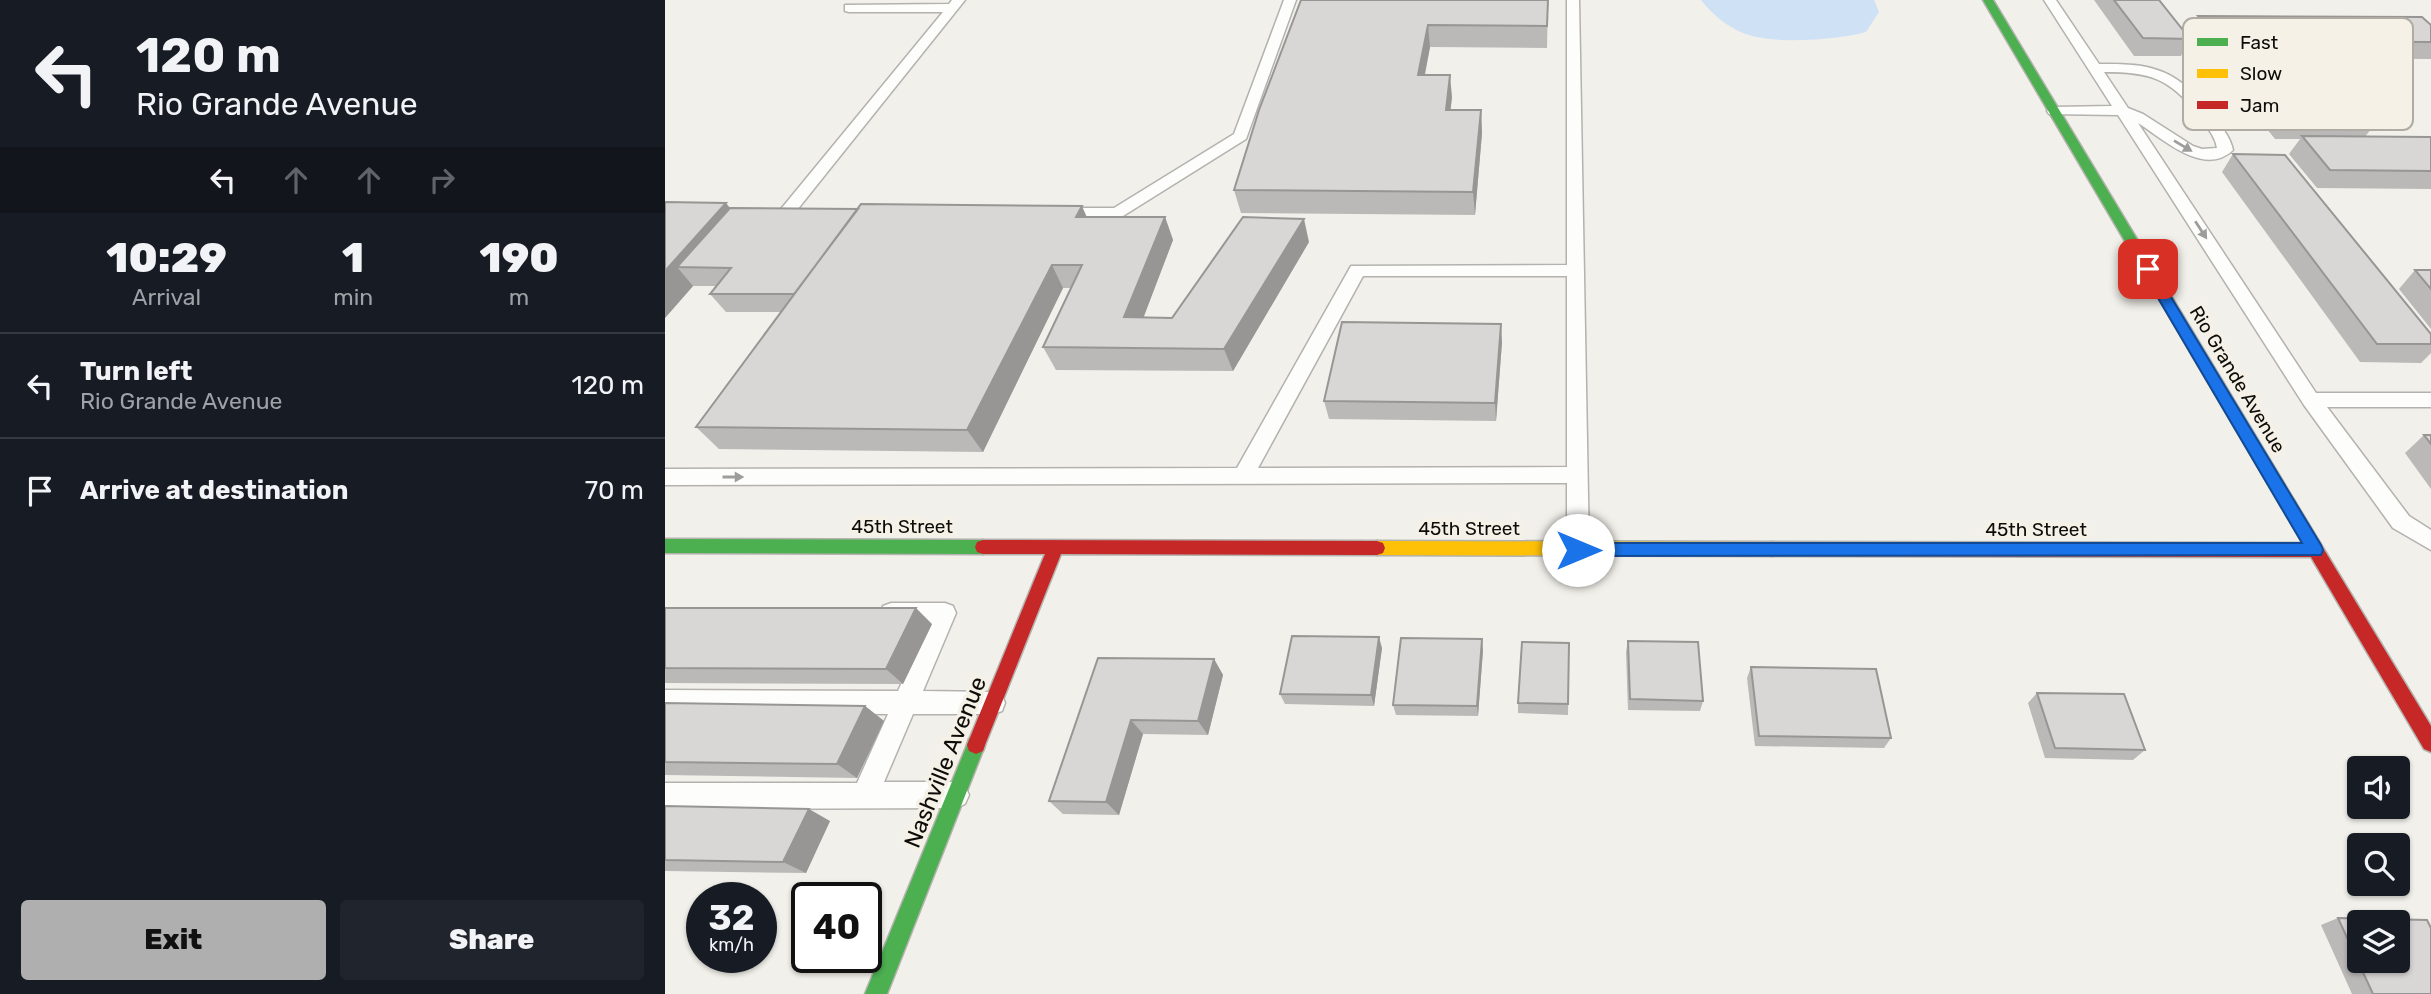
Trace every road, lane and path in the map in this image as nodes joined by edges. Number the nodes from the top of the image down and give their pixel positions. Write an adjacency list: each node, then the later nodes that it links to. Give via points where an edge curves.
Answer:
1 (1290, 0): 13 (lane, via 1241,136 1117,213)
2 (1573, 0): 14 (lane)
3 (1988, 0): 9 (street, Rio Grande Avenue)
4 (2050, 0): 7 (lane)
5 (956, 4): 6 (lane); 12 (lane, via 781,212)
6 (849, 8)
7 (2092, 62): 8 (lane, one-way to 7, via 2166,74); 10 (lane)
8 (2183, 87)
9 (2054, 111): 10 (lane); 24 (street, Rio Grande Avenue)
10 (2125, 111): 11 (lane, one-way to 11, via 2191,151 2225,150); 15 (lane, one-way to 15)
11 (2216, 130)
12 (814, 212)
13 (1048, 213)
14 (1573, 271): 17 (lane); 18 (lane, via 1357,270)
15 (2311, 400): 16 (lane); 20 (lane, via 2400,522)
16 (2431, 400)
17 (1576, 475): 18 (lane); 23 (lane)
18 (1243, 476): 19 (lane, one-way to 18)
19 (665, 477)
20 (2431, 541)
21 (665, 546): 22 (street, 45th Street)
22 (1056, 547): 23 (street, 45th Street); 28 (street, Nashville Avenue)
23 (1578, 550): 24 (street, 45th Street)
24 (2315, 550): 29 (street, Rio Grande Avenue)
25 (865, 613): 27 (lane, via 945,613)
26 (665, 701): 27 (lane)
27 (906, 702): 28 (lane); 30 (lane)
28 (993, 703): 31 (street, Nashville Avenue)
29 (2431, 743)
30 (865, 795): 31 (lane); 32 (lane)
31 (956, 795): 33 (street, Nashville Avenue)
32 (665, 796)
33 (876, 994)

